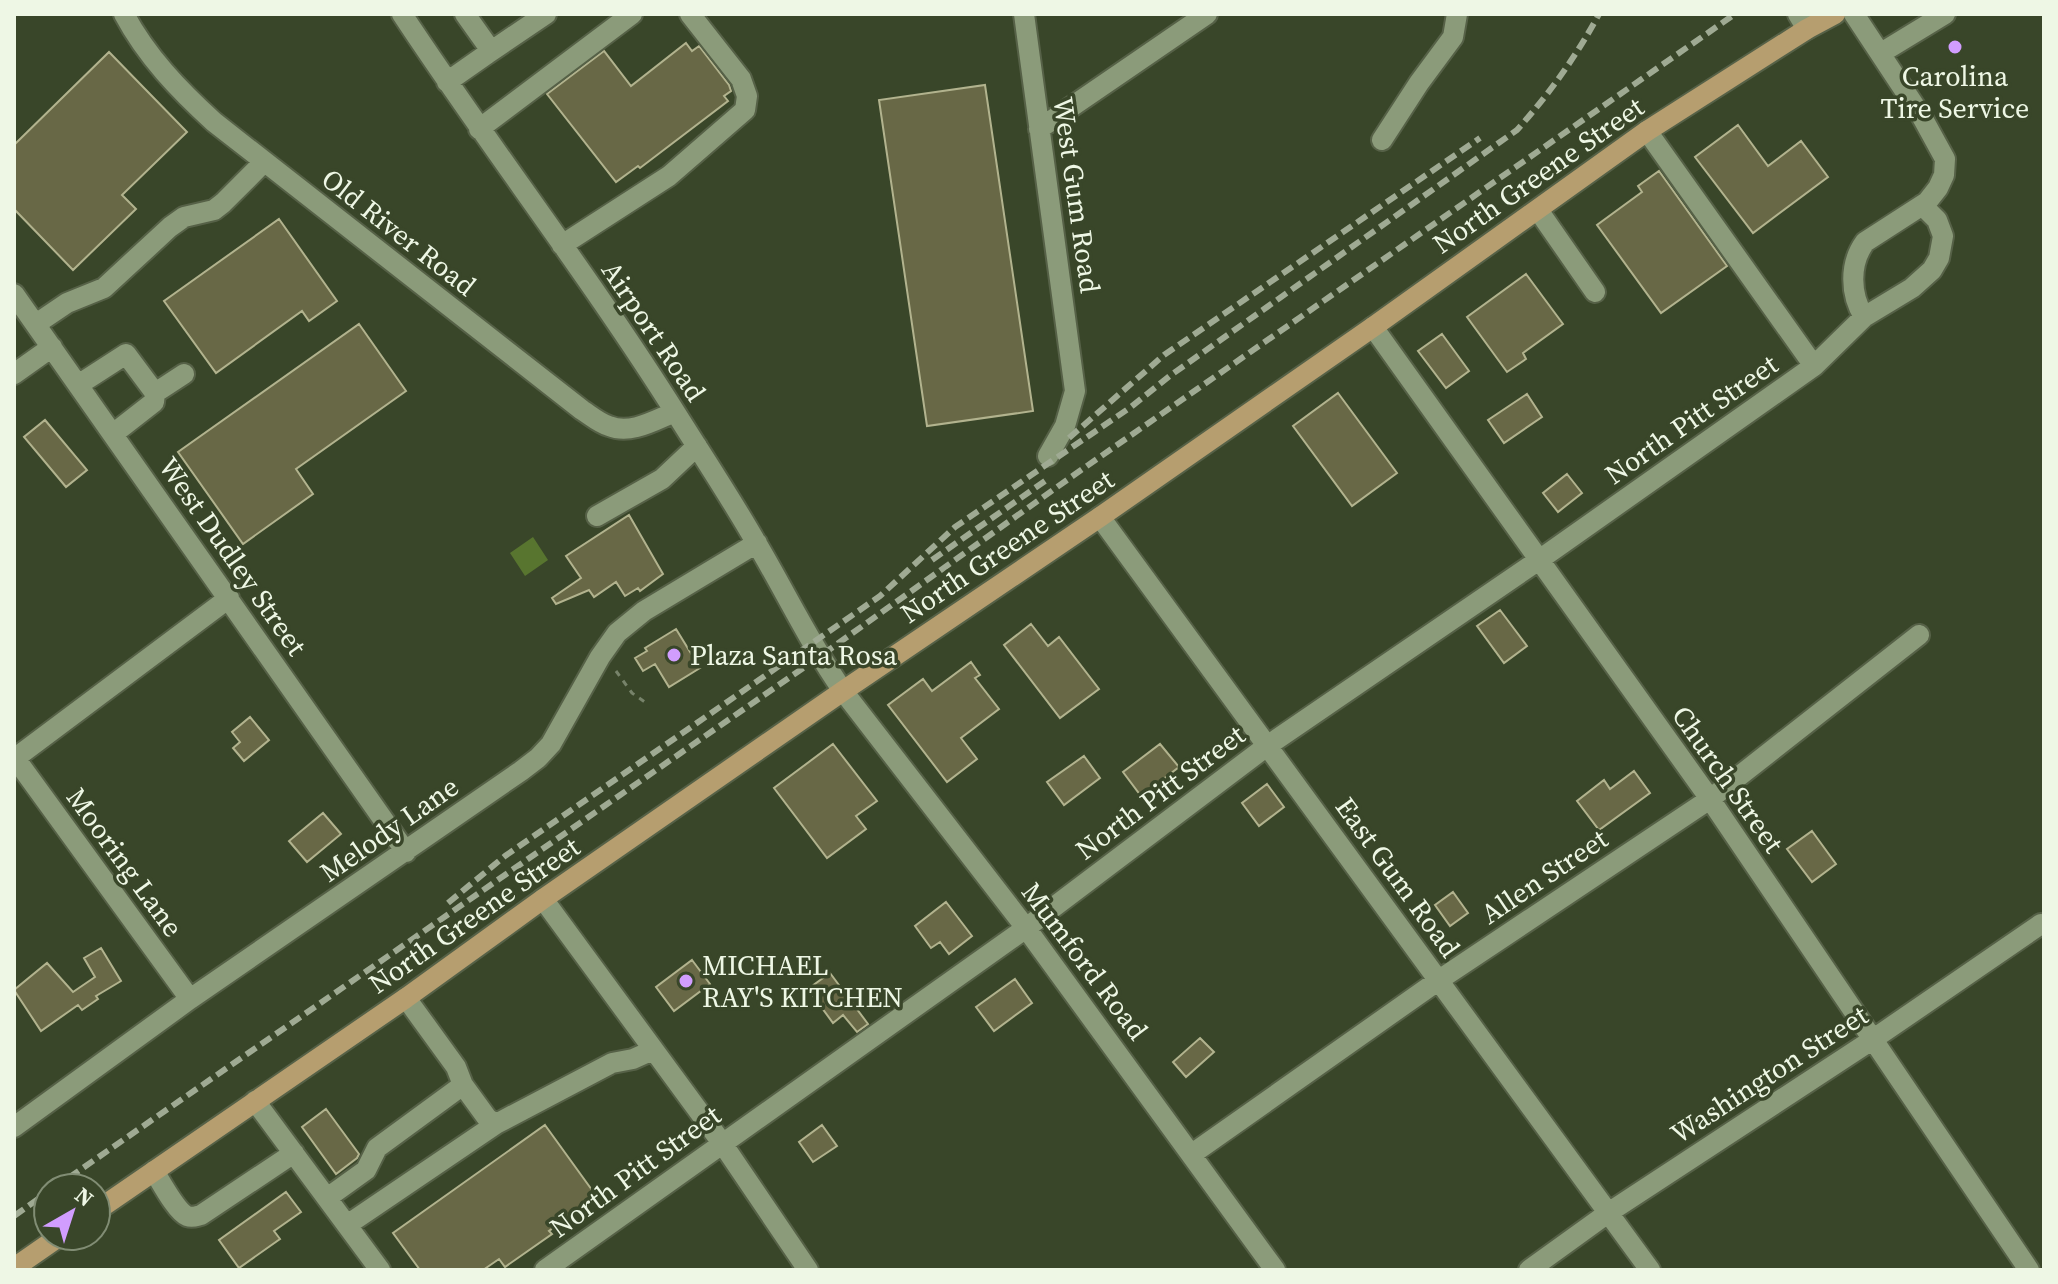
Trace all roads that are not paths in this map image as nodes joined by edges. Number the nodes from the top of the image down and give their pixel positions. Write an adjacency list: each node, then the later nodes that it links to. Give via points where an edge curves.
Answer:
1 (124, 14): 21 (street, Old River Road, via 178,88)
2 (402, 14): 16 (street, Airport Road)
3 (465, 14): 15 (street, via 487,45)
4 (546, 14): 15 (street)
5 (632, 14): 17 (street)
6 (690, 14): 24 (street, via 741,79 745,110 669,176)
7 (1024, 14): 18 (street, West Gum Road)
8 (1207, 14): 18 (street)
9 (1457, 14): 20 (street, via 1453,37)
10 (1835, 14): 13 (main road, North Greene Street)
11 (1854, 14): 14 (street)
12 (1944, 14): 14 (street)
13 (1802, 22): 19 (main road, North Greene Street)
14 (1881, 53): 22 (street, via 1945,159 1938,188)
15 (487, 54): 16 (street)
16 (447, 82): 17 (street, Airport Road)
17 (479, 129): 24 (street, Airport Road)
18 (1039, 129): 39 (street, West Gum Road, via 1075,383 1065,426)
19 (1647, 131): 23 (main road, North Greene Street); 31 (street)
20 (1382, 140)
21 (264, 162): 28 (street, via 214,210 184,217 104,288 67,303); 36 (street, Old River Road, via 608,426 642,426)
22 (1922, 205): 27 (street, via 1858,252 1853,281); 27 (street, North Pitt Street, via 1942,228 1939,258 1912,288)
23 (1538, 210): 25 (street); 29 (main road, North Greene Street)
24 (562, 245): 36 (street, Airport Road)
25 (1595, 292)
26 (14, 294): 28 (street, West Dudley Street)
27 (1864, 317): 31 (street, North Pitt Street)
28 (36, 324): 30 (street, West Dudley Street)
29 (1373, 327): 41 (main road, North Greene Street); 43 (street, Church Street)
30 (52, 347): 32 (street); 34 (street, West Dudley Street)
31 (1814, 366): 43 (street, North Pitt Street)
32 (14, 374)
33 (184, 374): 35 (street)
34 (78, 385): 35 (street, via 126,354); 37 (street, West Dudley Street)
35 (155, 393): 37 (street, via 154,402)
36 (675, 412): 38 (street, Airport Road)
37 (113, 434): 44 (street, West Dudley Street)
38 (697, 446): 40 (street, via 662,479); 42 (street, Airport Road)
39 (1048, 456)
40 (597, 516)
41 (1100, 517): 46 (main road, North Greene Street); 47 (street, East Gum Road)
42 (757, 543): 46 (street, Airport Road); 50 (street, Melody Lane, via 632,620 612,640 538,758)
43 (1539, 560): 47 (street, North Pitt Street); 49 (street, Church Street)
44 (229, 598): 48 (street); 50 (street, West Dudley Street)
45 (1919, 635): 49 (street, Allen Street)
46 (843, 691): 51 (main road, North Greene Street); 53 (street, Mumford Road)
47 (1267, 746): 53 (street, North Pitt Street); 54 (street, East Gum Road)
48 (14, 758): 56 (street, Mooring Lane)
49 (1710, 799): 54 (street, Allen Street); 57 (street, Church Street)
50 (406, 852): 56 (street, Melody Lane)
51 (543, 899): 55 (main road, North Greene Street); 58 (street)
52 (2041, 924): 57 (street, Washington Street)
53 (1026, 928): 63 (street, North Pitt Street); 65 (street, Mumford Road)
54 (1439, 980): 65 (street, Allen Street); 69 (street, East Gum Road)
55 (406, 998): 59 (street, via 456,1067); 60 (main road, North Greene Street)
56 (190, 999): 62 (street, Melody Lane)
57 (1872, 1040): 69 (street, Washington Street); 79 (street, Church Street)
58 (653, 1050): 61 (street, via 612,1063); 63 (street)
59 (463, 1085): 61 (street); 67 (street, via 377,1148 366,1170)
60 (255, 1101): 64 (street); 66 (main road, North Greene Street)
61 (496, 1124): 70 (street)
62 (14, 1127)
63 (722, 1143): 74 (street, North Pitt Street); 75 (street)
64 (294, 1153): 66 (street, via 193,1217 179,1209); 67 (street)
65 (1192, 1154): 76 (street, Mumford Road)
66 (154, 1171): 68 (main road, North Greene Street)
67 (327, 1198): 70 (street)
68 (112, 1200)
69 (1608, 1213): 77 (street, Washington Street); 78 (street, East Gum Road)
70 (347, 1225): 73 (street)
71 (37, 1252): 72 (main road)
72 (14, 1268)
73 (380, 1270)
74 (545, 1270)
75 (808, 1270)
76 (1275, 1270)
77 (1529, 1270)
78 (1650, 1270)
79 (2029, 1270)

